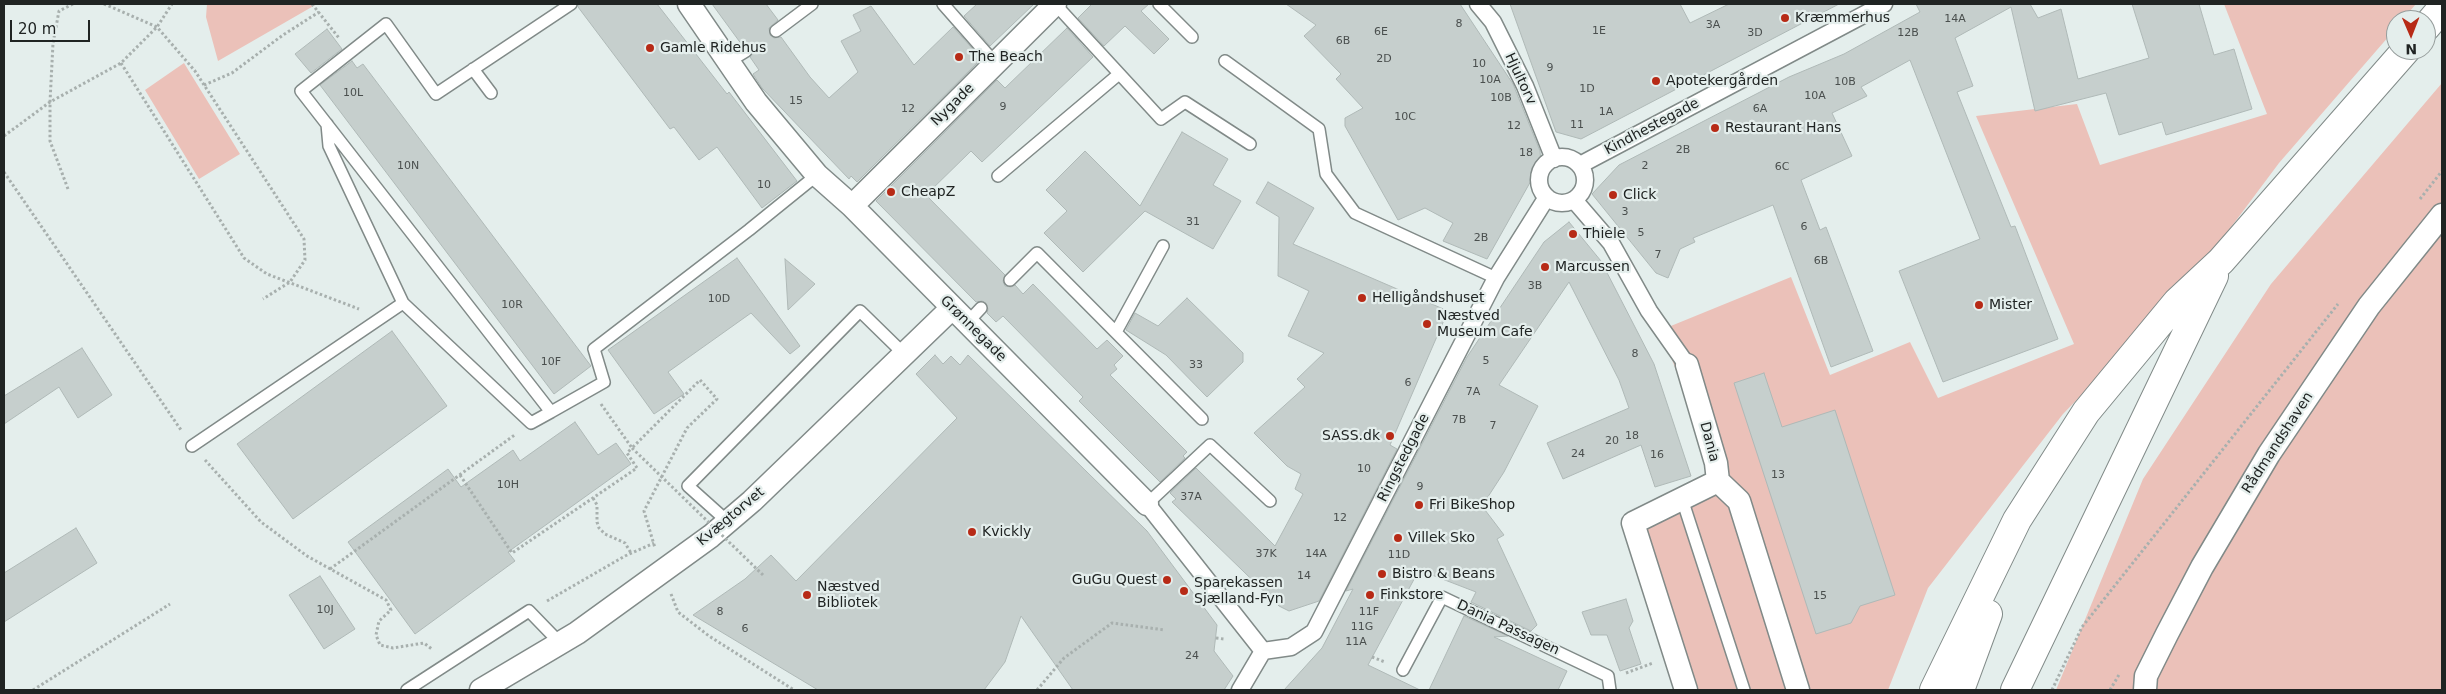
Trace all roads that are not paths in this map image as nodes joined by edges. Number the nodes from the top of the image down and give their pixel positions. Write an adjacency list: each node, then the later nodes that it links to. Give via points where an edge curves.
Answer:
1 (571, 4): 14 (lane)
2 (689, 4): 21 (street, Grønnegade, via 737,56 756,102)
3 (812, 4): 9 (lane)
4 (943, 4): 13 (lane)
5 (1055, 4): 13 (street, Nygade); 15 (lane)
6 (1159, 4): 10 (lane)
7 (1478, 4): 19 (street, Hjultorv, via 1493,22 1525,86)
8 (1884, 4): 20 (street, Kindhestegade)
9 (776, 31)
10 (1192, 37)
11 (1225, 60): 29 (lane, via 1319,129 1326,174 1355,213)
12 (2397, 60): 28 (main road)
13 (995, 63): 25 (street, Nygade)
14 (473, 69): 16 (lane); 17 (lane, via 436,94 386,24 301,90)
15 (1119, 74): 18 (lane, via 1161,119 1185,102); 22 (lane)
16 (492, 94)
17 (327, 123): 31 (lane, via 329,146); 36 (lane)
18 (1250, 144)
19 (1554, 159): 20 (street, via 1565,158); 23 (street, via 1544,167 1539,179)
20 (1580, 166): 24 (street, via 1585,184)
21 (817, 175): 25 (street, Grønnegade); 36 (lane, via 594,348 604,382)
22 (998, 176)
23 (1547, 197): 24 (street, via 1557,203); 29 (street, Ringstedgade)
24 (1574, 200): 35 (street, Dania, via 1611,243 1648,311)
25 (852, 206): 32 (street, Grønnegade)
26 (2442, 215): 58 (street, Rådmandshaven, via 2368,306 2269,454 2180,609 2146,676)
27 (1163, 246): 33 (lane)
28 (2221, 261): 43 (main road, via 2177,302 2086,412); 57 (main road)
29 (1496, 278): 46 (street, Ringstedgade, via 1314,632 1291,647)
30 (1010, 280): 33 (lane, via 1037,253)
31 (403, 302): 36 (lane, via 531,423); 38 (lane)
32 (967, 313): 34 (street, Kvægtorvet); 42 (street, Grønnegade)
33 (1116, 332): 37 (lane)
34 (904, 354): 44 (street, Kvægtorvet, via 752,501); 44 (lane, via 860,311 688,486)
35 (1687, 365): 39 (street, Dania, via 1716,462)
36 (551, 412)
37 (1202, 419)
38 (192, 446)
39 (1718, 481): 40 (street, Dania); 54 (street, via 1739,501)
40 (1682, 499): 52 (street, Dania, via 1633,523); 53 (lane)
41 (1270, 501): 42 (lane, via 1210,445)
42 (1147, 504): 46 (street, Grønnegade)
43 (2017, 520): 55 (main road); 56 (main road)
44 (727, 521): 45 (street, Kvægtorvet)
45 (561, 644): 48 (lane, via 529,611); 49 (street, Kvægtorvet)
46 (1263, 651): 50 (street)
47 (1403, 670): 51 (lane, Dania Passagen, via 1442,597 1608,676)
48 (407, 690)
49 (481, 690)
50 (1240, 690)
51 (1610, 690)
52 (1686, 690)
53 (1744, 690)
54 (1798, 690)
55 (1934, 690)
56 (1960, 690)
57 (2015, 690)
58 (2145, 690)

